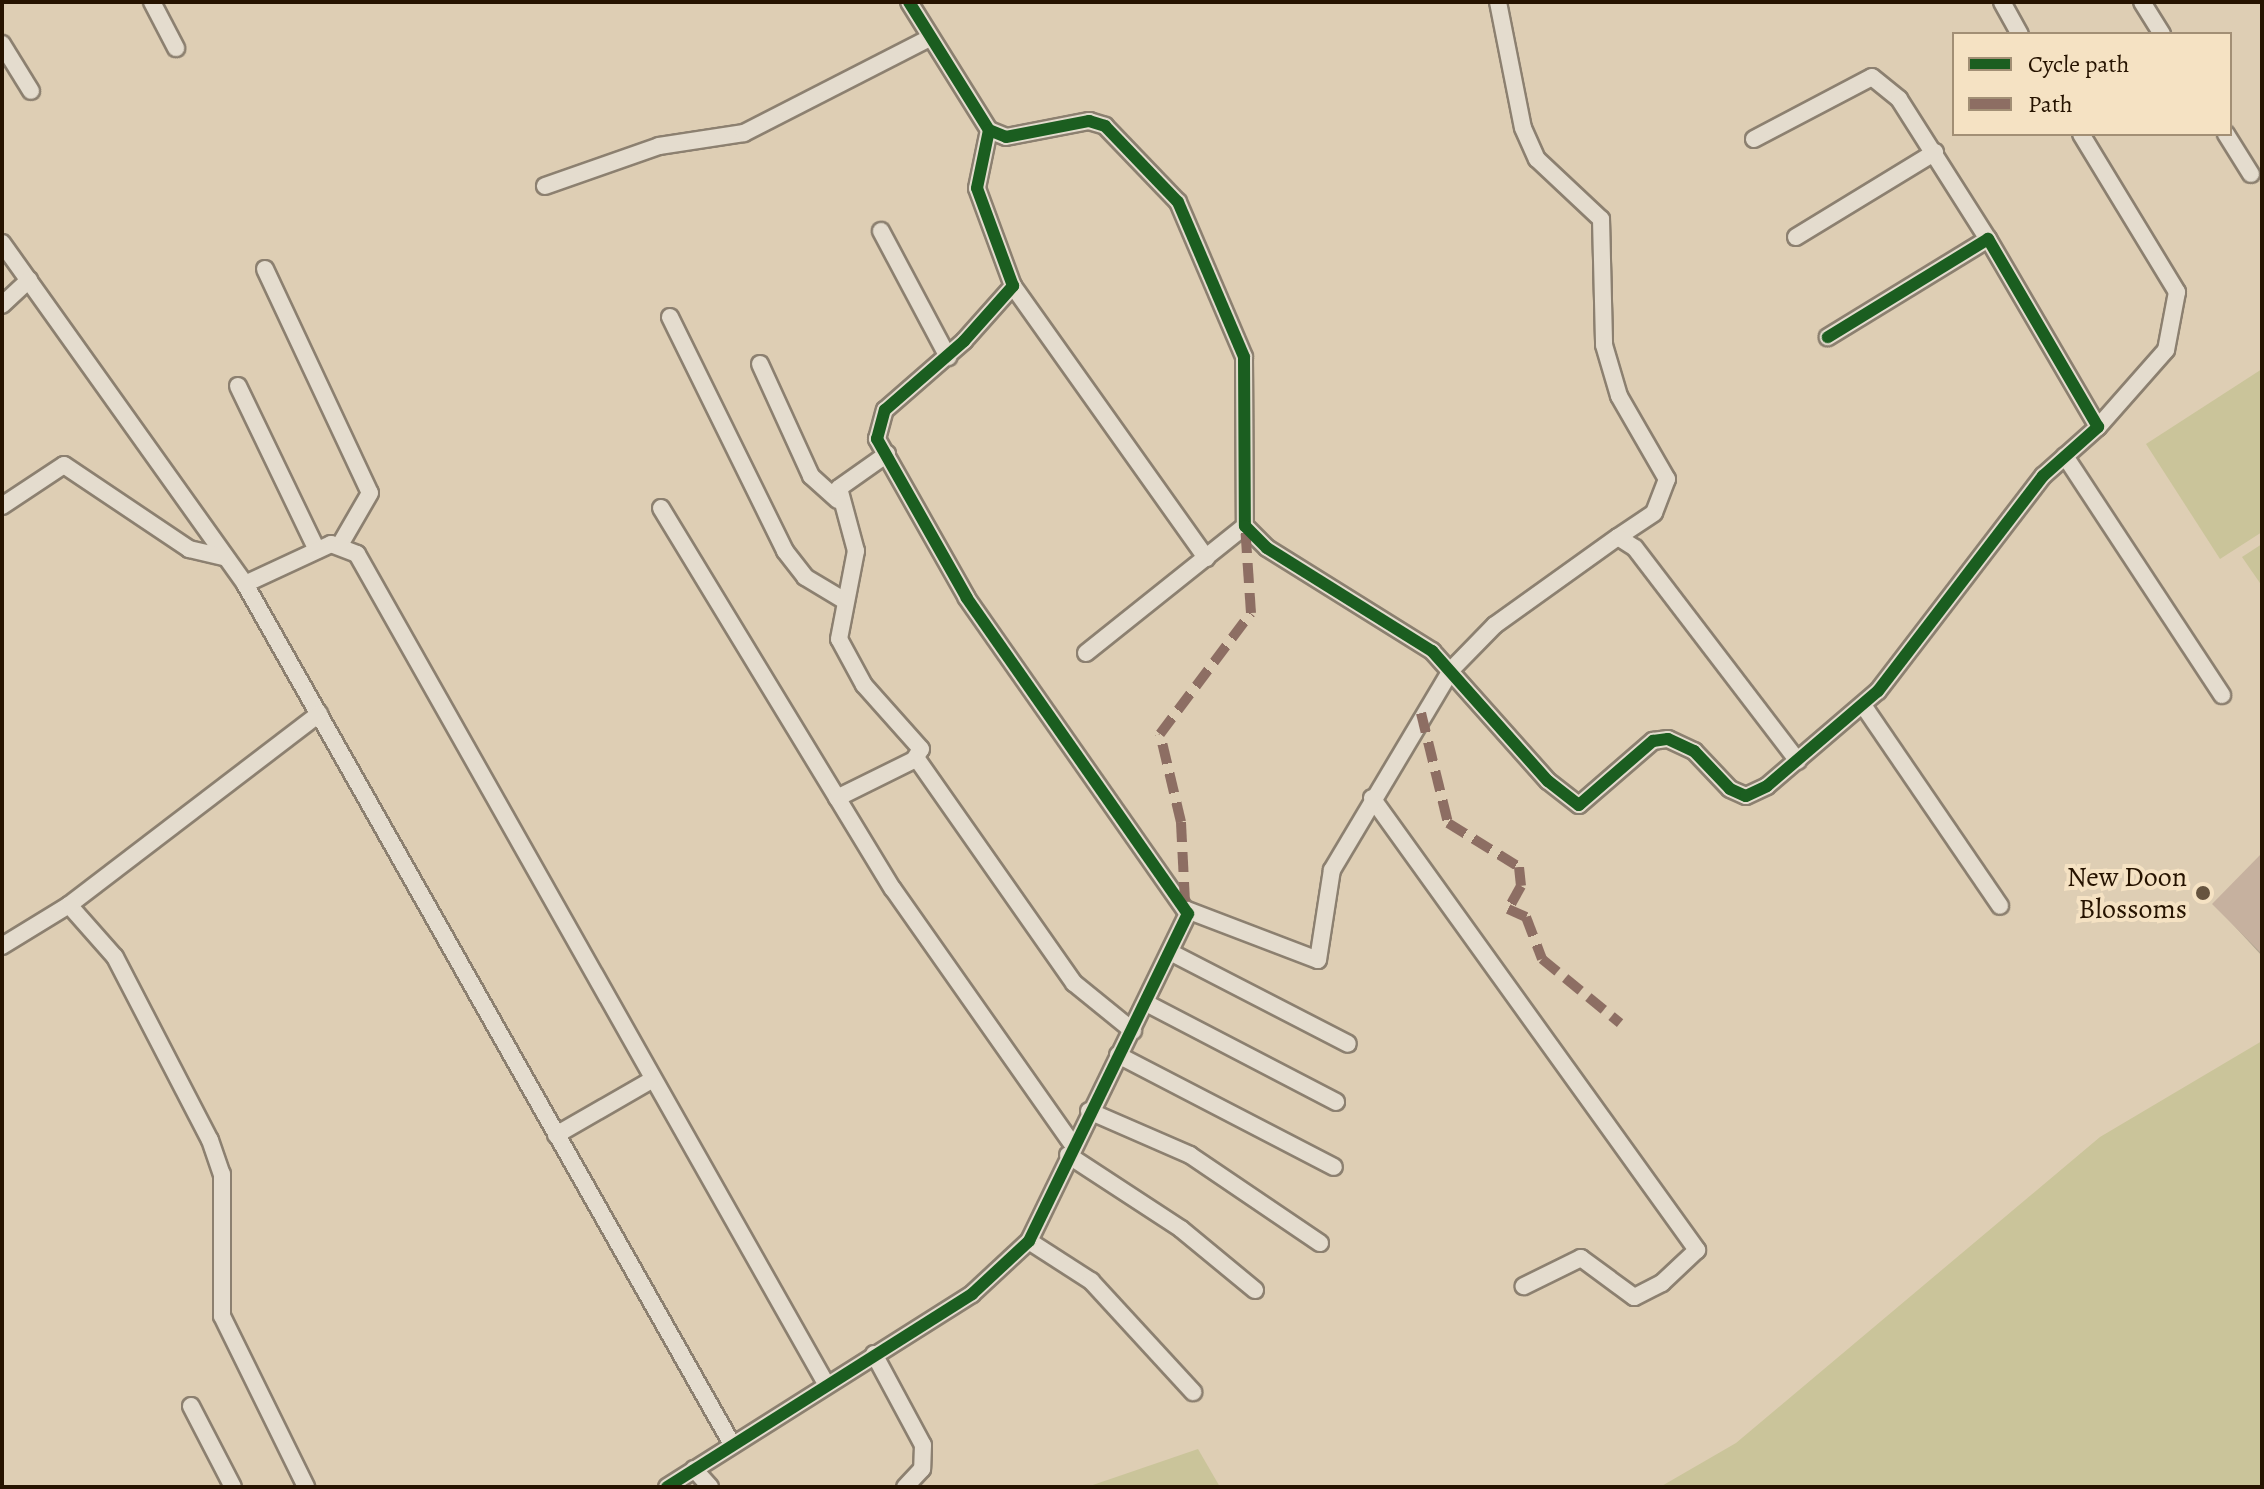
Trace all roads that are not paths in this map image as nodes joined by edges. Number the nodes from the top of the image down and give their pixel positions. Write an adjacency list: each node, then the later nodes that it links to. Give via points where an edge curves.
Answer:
1 (152, 2): 10 (street)
2 (909, 2): 8 (street)
3 (1498, 2): 39 (street, via 1523,128 1537,159 1601,219 1604,345 1619,396 1667,479 1654,513)
4 (2002, 2): 6 (street)
5 (2142, 2): 7 (street)
6 (2019, 32)
7 (2161, 32)
8 (930, 38): 12 (street); 18 (street, via 744,133 659,146)
9 (2, 44): 11 (street)
10 (176, 48)
11 (31, 91)
12 (989, 130): 25 (street, via 977,188); 38 (street, via 1006,137 1089,121 1105,126 1178,202 1244,357)
13 (2082, 136): 32 (street, via 2177,292 2166,350)
14 (2227, 136): 17 (street)
15 (1754, 139): 16 (street, via 1872,77 1899,99)
16 (1935, 152): 20 (street); 21 (street)
17 (2251, 174)
18 (545, 186)
19 (881, 231): 29 (street)
20 (1796, 237)
21 (1988, 239): 28 (street); 32 (street)
22 (2, 243): 24 (street)
23 (265, 269): 40 (street, via 370,493)
24 (29, 280): 26 (street); 42 (street)
25 (1013, 286): 29 (street); 43 (street)
26 (2, 305)
27 (670, 317): 45 (street, via 785,551 805,577)
28 (1828, 337)
29 (948, 357): 33 (street, via 885,410 876,426)
30 (760, 364): 35 (street, via 811,476)
31 (238, 386): 41 (street)
32 (2098, 427): 34 (street)
33 (887, 454): 35 (street, via 847,479); 57 (street, via 967,598 1083,772)
34 (2065, 456): 48 (street); 49 (street)
35 (838, 500): 45 (street, via 856,551)
36 (2, 506): 42 (street, via 64,465 189,549)
37 (661, 508): 53 (street)
38 (1245, 526): 43 (street); 47 (street, via 1267,548 1399,628)
39 (1618, 537): 47 (street, via 1495,625); 52 (street, via 1635,548)
40 (341, 543): 41 (street); 64 (street, via 365,567 522,836)
41 (317, 550): 44 (street)
42 (223, 557): 44 (street)
43 (1206, 558): 46 (street)
44 (245, 584): 50 (street)
45 (845, 601): 51 (street, via 843,656 916,737)
46 (1086, 653)
47 (1452, 669): 52 (street, via 1548,781 1579,805 1653,741 1681,742 1746,796); 54 (street)
48 (2222, 695)
49 (1863, 705): 52 (street); 56 (street)
50 (319, 714): 55 (street); 67 (street)
51 (917, 759): 53 (street); 61 (street, via 1074,983)
52 (1798, 761)
53 (837, 798): 68 (street)
54 (1372, 798): 57 (street, via 1332,870 1318,960); 72 (street, via 1697,1250 1662,1283 1634,1297 1581,1258)
55 (69, 905): 58 (street); 81 (street, via 115,957 210,1140 222,1174 222,1316)
56 (2000, 906)
57 (1187, 910): 59 (street)
58 (2, 946)
59 (1170, 952): 60 (street); 62 (street)
60 (1148, 1004): 61 (street); 65 (street)
61 (1133, 1031): 63 (street)
62 (1348, 1044)
63 (1118, 1055): 66 (street); 69 (street)
64 (650, 1081): 67 (street); 75 (street)
65 (1336, 1102)
66 (1089, 1111): 68 (street); 71 (street, via 1190,1155)
67 (556, 1135): 78 (street)
68 (1071, 1150): 70 (street); 73 (street)
69 (1334, 1167)
70 (1029, 1241): 74 (street, via 972,1294); 76 (street, via 1091,1281)
71 (1320, 1243)
72 (1524, 1286)
73 (1255, 1290)
74 (874, 1354): 75 (street); 84 (street, via 923,1445 922,1469)
75 (825, 1382): 78 (street)
76 (1193, 1392)
77 (191, 1406): 80 (street)
78 (732, 1444): 79 (street)
79 (694, 1469): 82 (street); 83 (street)
80 (233, 1487)
81 (306, 1487)
82 (667, 1487)
83 (710, 1487)
84 (905, 1487)

